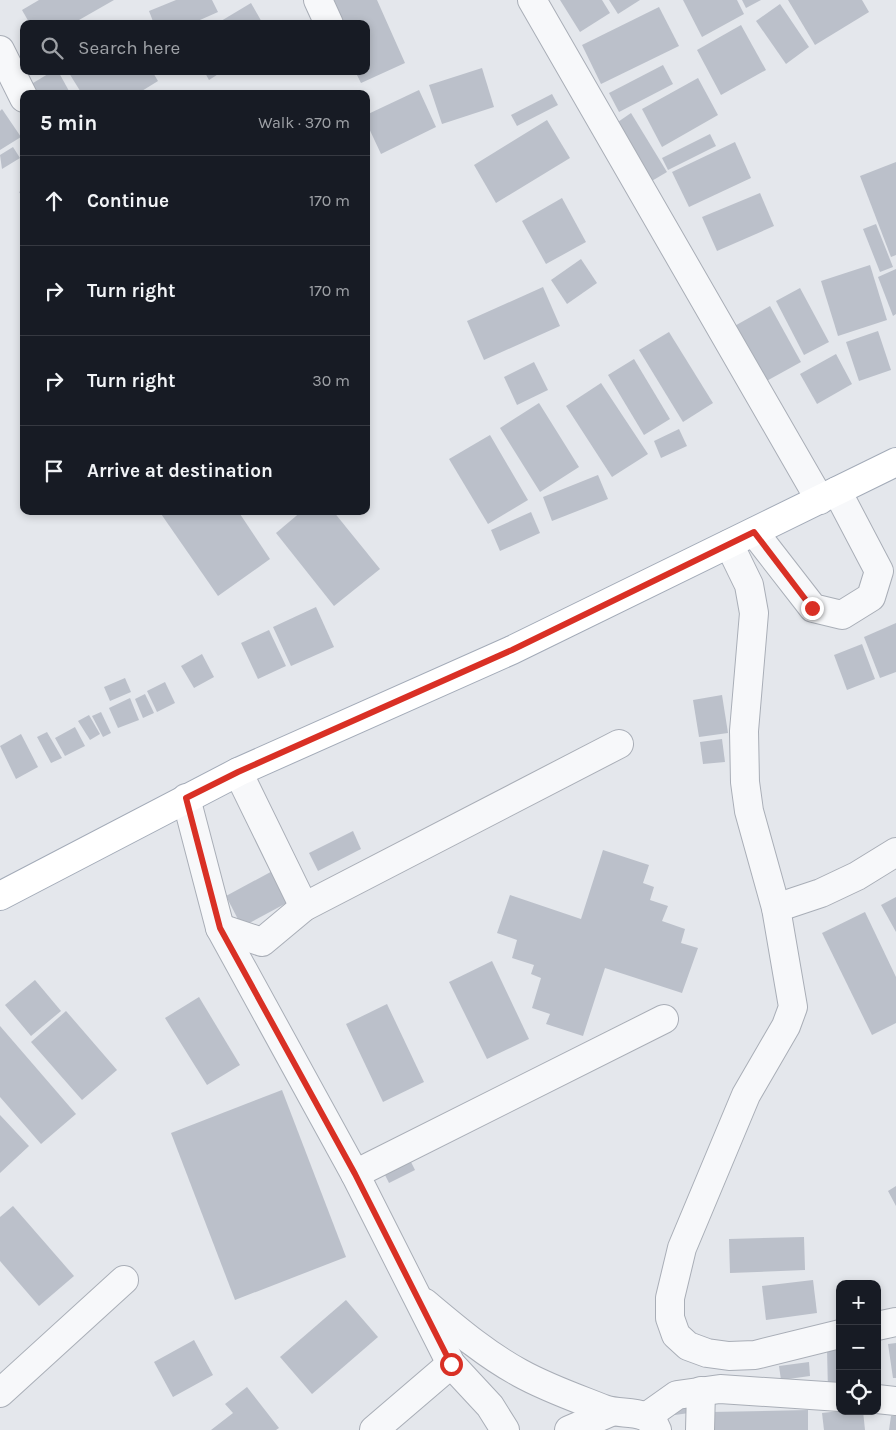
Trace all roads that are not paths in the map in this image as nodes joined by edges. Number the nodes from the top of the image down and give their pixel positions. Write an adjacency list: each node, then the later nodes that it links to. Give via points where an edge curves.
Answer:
1 (318, 0): 3 (street)
2 (532, 0): 7 (street)
3 (328, 20)
4 (0, 50): 5 (street)
5 (20, 90)
6 (896, 462): 7 (main road)
7 (828, 495): 8 (main road); 8 (street, via 879,572 871,597 842,615 812,608)
8 (754, 532): 9 (main road)
9 (729, 544): 11 (main road, via 512,650); 16 (street, via 749,586 754,613 744,731 745,782 749,811)
10 (619, 744): 15 (street)
11 (238, 772): 12 (main road); 15 (street)
12 (186, 798): 14 (main road); 17 (street)
13 (896, 852): 16 (street, via 821,893)
14 (0, 896)
15 (304, 907): 17 (street, via 262,942)
16 (776, 908): 24 (street, via 793,1006 786,1026 746,1095 682,1248 670,1298 670,1318 676,1334 688,1346 729,1356 754,1354)
17 (220, 928): 19 (street)
18 (664, 1019): 19 (street)
19 (355, 1174): 21 (street)
20 (124, 1280): 27 (street)
21 (419, 1298): 25 (street); 31 (street, via 479,1347 520,1373)
22 (896, 1322): 23 (street)
23 (881, 1325)
24 (836, 1335)
25 (451, 1364): 33 (street); 34 (street, via 490,1406)
26 (701, 1392): 28 (street, via 720,1389); 32 (street, via 677,1395); 36 (street)
27 (0, 1393)
28 (836, 1397)
29 (881, 1400): 30 (street)
30 (896, 1401)
31 (611, 1412): 32 (street, via 635,1412); 35 (street)
32 (652, 1424)
33 (374, 1430)
34 (505, 1430)
35 (569, 1430)
36 (700, 1430)

